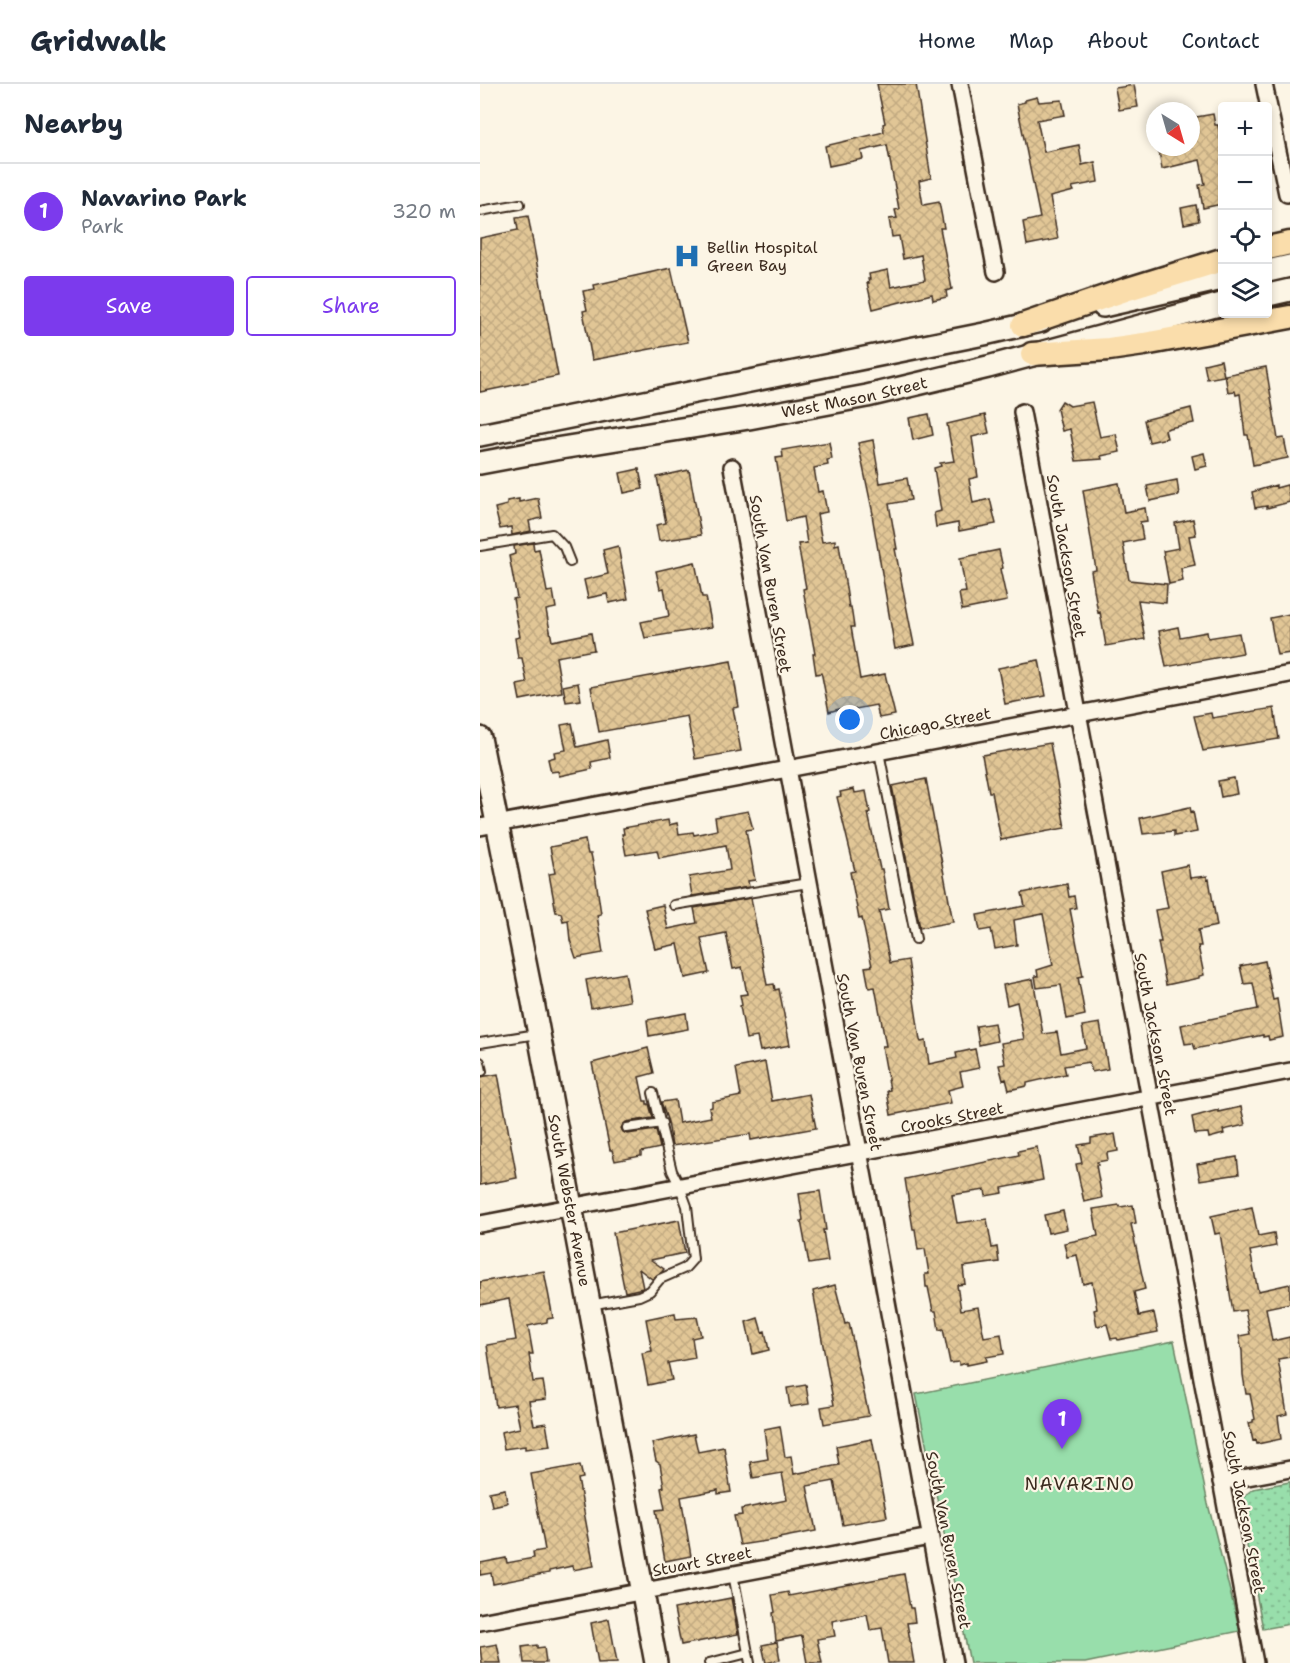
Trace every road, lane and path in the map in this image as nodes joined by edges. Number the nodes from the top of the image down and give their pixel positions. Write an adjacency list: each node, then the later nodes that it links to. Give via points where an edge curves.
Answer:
1 (960, 84): 11 (street)
2 (1264, 84): 3 (street)
3 (1287, 194)
4 (520, 204): 5 (lane)
5 (480, 211)
6 (1290, 243): 7 (main road)
7 (1272, 247)
8 (1218, 261): 17 (main road)
9 (1290, 266): 10 (main road)
10 (1272, 270)
11 (996, 272)
12 (1218, 280): 17 (main road)
13 (1290, 290): 14 (main road)
14 (1272, 294)
15 (1218, 305): 18 (main road, West Mason Street)
16 (1290, 317): 18 (main road, via 1144,344)
17 (1023, 325): 20 (main road)
18 (1032, 354): 21 (main road, West Mason Street, via 845,400)
19 (1022, 412): 26 (street, South Jackson Street)
20 (480, 435)
21 (480, 463)
22 (732, 467): 29 (street, South Van Buren Street)
23 (480, 546): 24 (lane, via 552,534 564,547)
24 (570, 562)
25 (1290, 674): 26 (street, Chicago Street)
26 (1077, 714): 28 (street, Chicago Street); 40 (street, South Jackson Street)
27 (480, 738): 30 (main road, South Webster Avenue)
28 (879, 752): 29 (street, Chicago Street); 33 (lane)
29 (787, 769): 30 (street, Chicago Street); 31 (street, South Van Buren Street)
30 (489, 825): 34 (main road, South Webster Avenue)
31 (808, 883): 32 (lane); 43 (street, South Van Buren Street)
32 (674, 905)
33 (916, 939)
34 (539, 1033): 35 (lane); 45 (main road, South Webster Avenue)
35 (480, 1043)
36 (480, 1062): 37 (lane)
37 (482, 1071)
38 (1290, 1071): 40 (street, Crooks Street)
39 (653, 1093): 41 (lane)
40 (1149, 1098): 43 (street, Crooks Street); 49 (street, South Jackson Street)
41 (662, 1123): 42 (lane); 44 (lane, via 672,1171)
42 (627, 1128)
43 (858, 1153): 44 (street, Crooks Street); 50 (street, South Van Buren Street)
44 (680, 1187): 45 (street, Crooks Street); 47 (lane, via 687,1206 693,1259 685,1268 660,1279 650,1291)
45 (570, 1207): 46 (street, Crooks Street); 47 (main road, South Webster Avenue)
46 (480, 1224)
47 (589, 1305): 52 (main road, South Webster Avenue)
48 (1290, 1469): 49 (street)
49 (1221, 1482): 59 (street, South Jackson Street)
50 (930, 1537): 51 (street, Stuart Street); 58 (street, South Van Buren Street)
51 (733, 1574): 52 (street, Stuart Street); 54 (lane)
52 (642, 1591): 53 (street, Stuart Street); 55 (main road, South Webster Avenue)
53 (480, 1622)
54 (748, 1653): 56 (lane); 57 (lane)
55 (656, 1663)
56 (709, 1663)
57 (750, 1663)
58 (954, 1663)
59 (1255, 1663)

